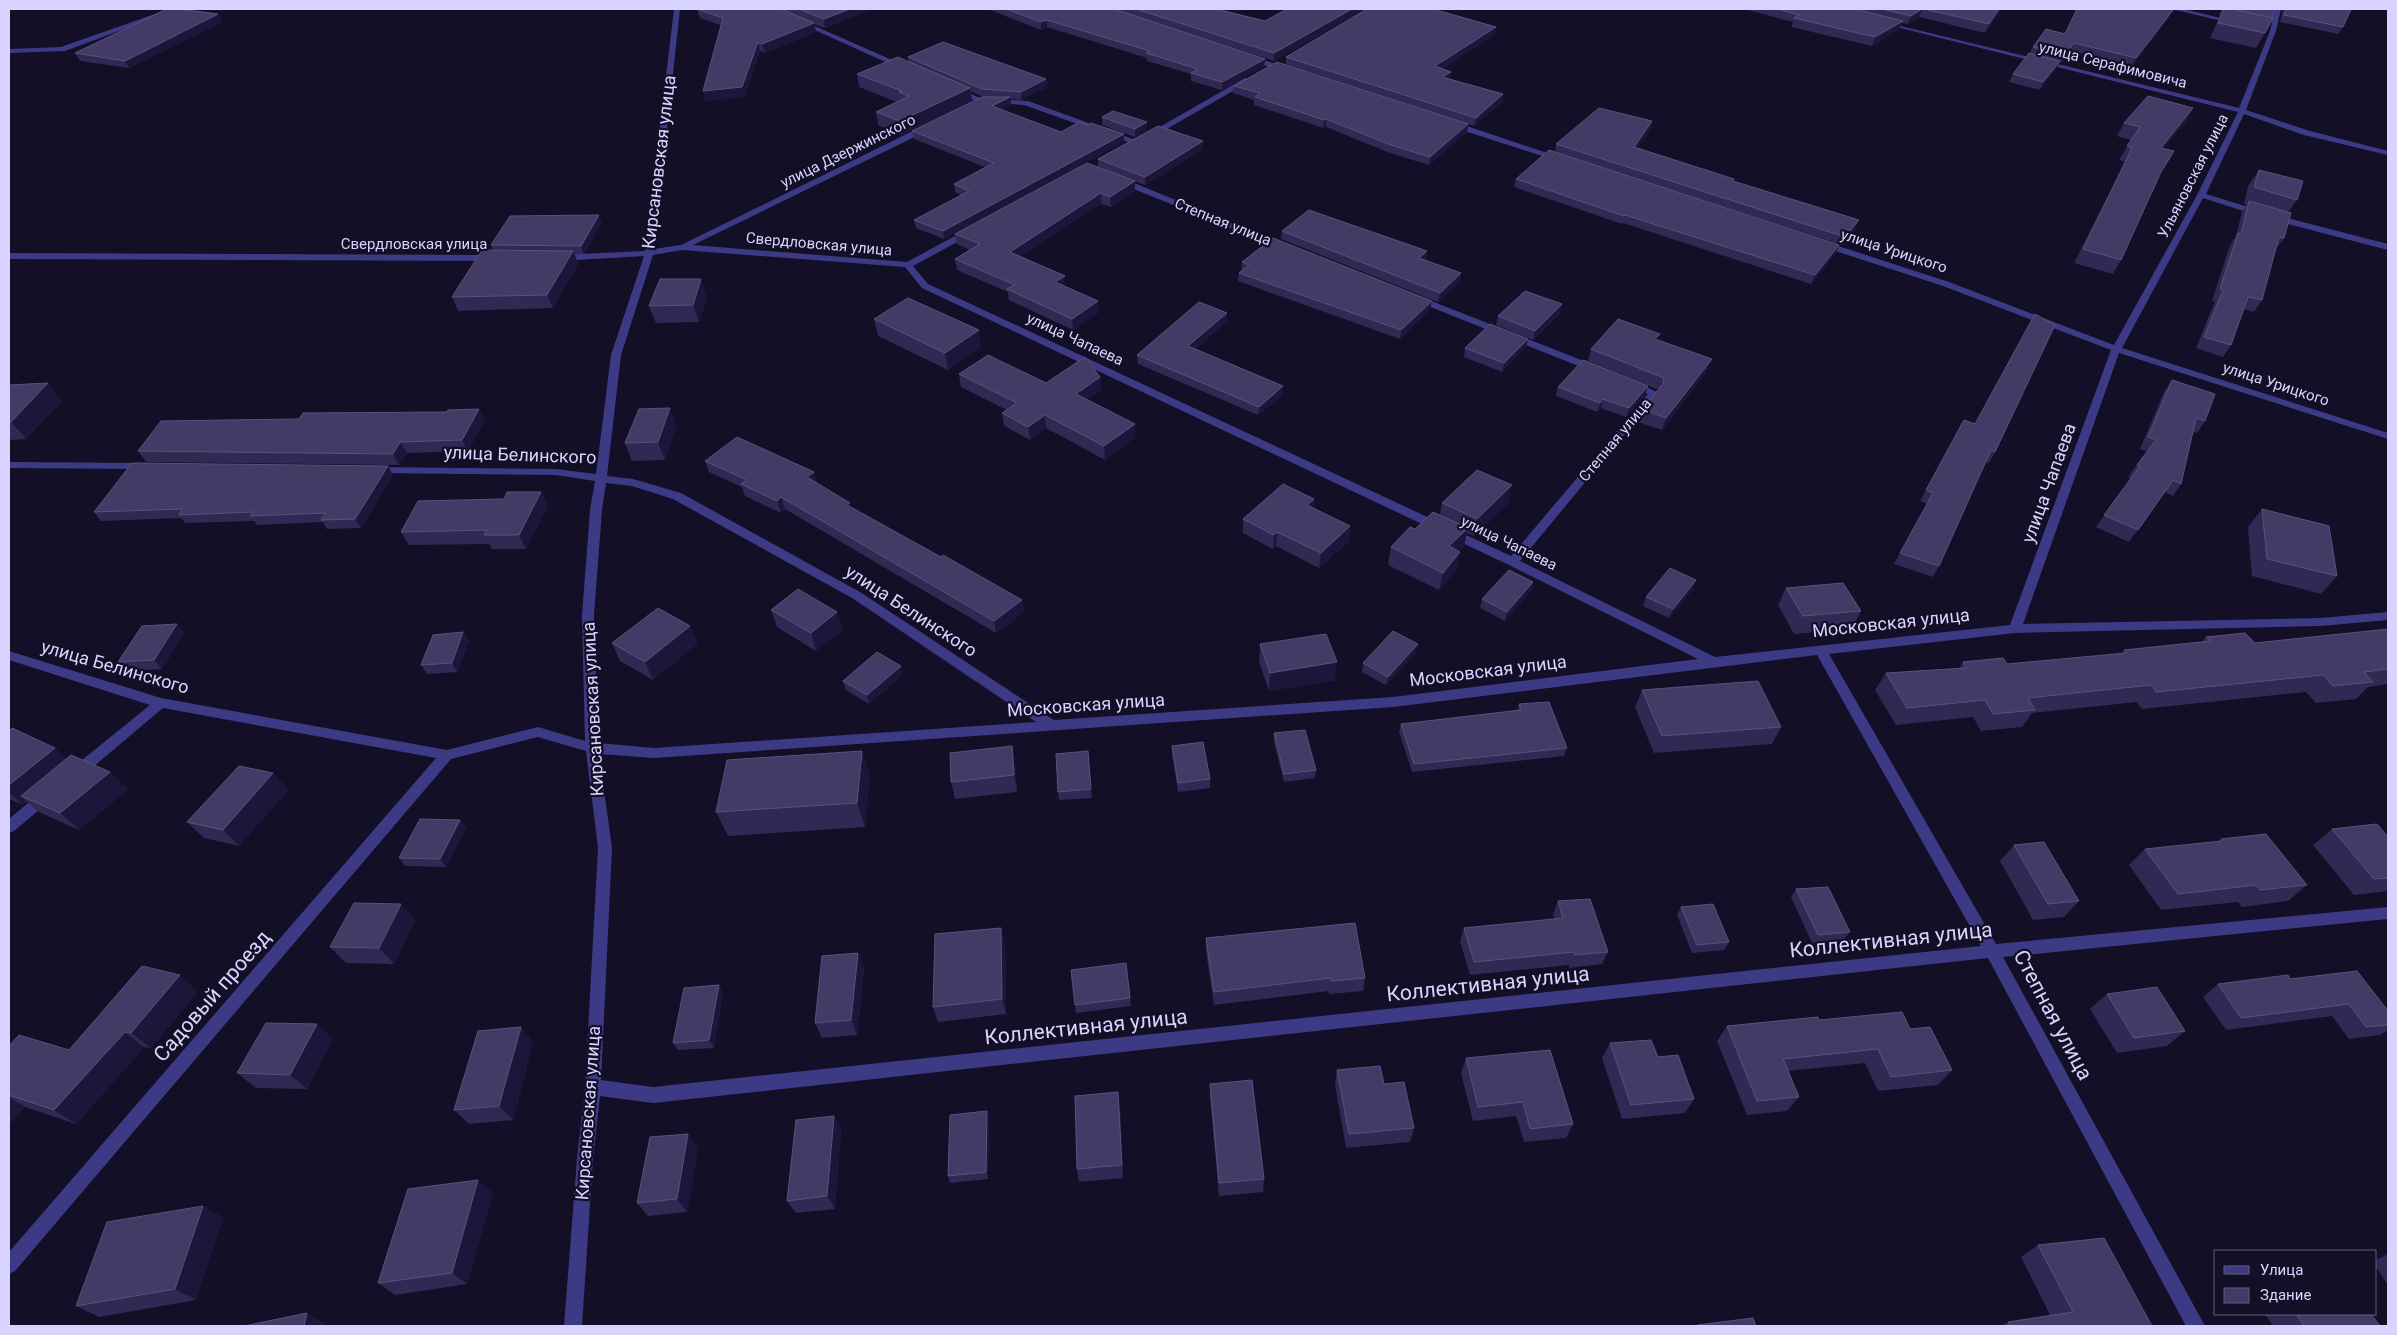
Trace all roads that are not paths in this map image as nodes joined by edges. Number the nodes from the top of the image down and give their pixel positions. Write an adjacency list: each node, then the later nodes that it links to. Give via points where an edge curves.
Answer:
1 (175, 9): 10 (street, via 62,49)
2 (677, 9): 35 (street, Кирсановская улица)
3 (771, 9): 14 (street)
4 (2175, 9): 7 (street)
5 (2278, 9): 9 (street, Ульяновская улица)
6 (1878, 21): 21 (street, улица Серафимовича)
7 (2246, 25)
8 (2264, 29): 9 (street)
9 (2273, 31): 21 (street, Ульяновская улица)
10 (9, 51)
11 (1238, 54): 13 (street)
12 (1282, 61): 13 (street)
13 (1274, 66): 15 (street); 16 (street)
14 (912, 70)
15 (1266, 71)
16 (1293, 72)
17 (1257, 76): 24 (street)
18 (947, 86): 19 (street)
19 (982, 101): 20 (street); 24 (street, via 1026,102)
20 (964, 110)
21 (2242, 111): 26 (street, улица Серафимовича, via 2307,132); 29 (street, Ульяновская улица)
22 (1445, 121): 27 (street)
23 (938, 123): 32 (street, улица Дзержинского)
24 (1137, 142): 25 (street)
25 (1129, 146)
26 (2388, 152)
27 (1568, 161)
28 (1107, 176): 34 (street, Степная улица)
29 (2201, 194): 33 (street, via 2268,216); 41 (street, Ульяновская улица)
30 (977, 228): 39 (street)
31 (1814, 241): 41 (street, улица Урицкого, via 1946,284)
32 (682, 247): 35 (street, Свердловская улица); 39 (street, Свердловская улица)
33 (2388, 247)
34 (1292, 249)
35 (649, 253): 38 (street, Свердловская улица); 48 (street, Кирсановская улица, via 616,355)
36 (9, 256): 37 (street, Свердловская улица)
37 (506, 258)
38 (546, 258)
39 (908, 265): 49 (street, улица Чапаева, via 925,286)
40 (1404, 294): 42 (street)
41 (2116, 349): 44 (street, улица Урицкого); 51 (street, улица Чапаева)
42 (1607, 374)
43 (1626, 382): 49 (street, Степная улица, via 1654,393)
44 (2388, 436)
45 (9, 464): 46 (street)
46 (158, 467)
47 (367, 470): 48 (street, улица Белинского, via 556,472)
48 (602, 477): 56 (street, улица Белинского, via 677,496 856,595); 57 (street, Кирсановская улица, via 596,510 588,615)
49 (1513, 562): 54 (street, улица Чапаева)
50 (2388, 616): 51 (street, Московская улица, via 2322,622)
51 (2015, 629): 52 (street, Московская улица)
52 (1820, 649): 54 (street, Московская улица); 61 (street, Степная улица)
53 (9, 655): 55 (street, улица Белинского)
54 (1714, 662): 56 (street, Московская улица, via 1393,702)
55 (161, 703): 58 (street, улица Белинского); 59 (street)
56 (1052, 726): 57 (street, Московская улица, via 654,753)
57 (592, 748): 58 (street, улица Белинского, via 538,732); 62 (street, Кирсановская улица, via 605,848)
58 (447, 755): 63 (street, Садовый проезд)
59 (9, 827)
60 (2388, 912): 61 (street, Коллективная улица)
61 (1992, 951): 62 (street, Коллективная улица, via 653,1095); 65 (street, Степная улица)
62 (593, 1086): 64 (street, Кирсановская улица)
63 (9, 1265)
64 (573, 1326)
65 (2196, 1326)

